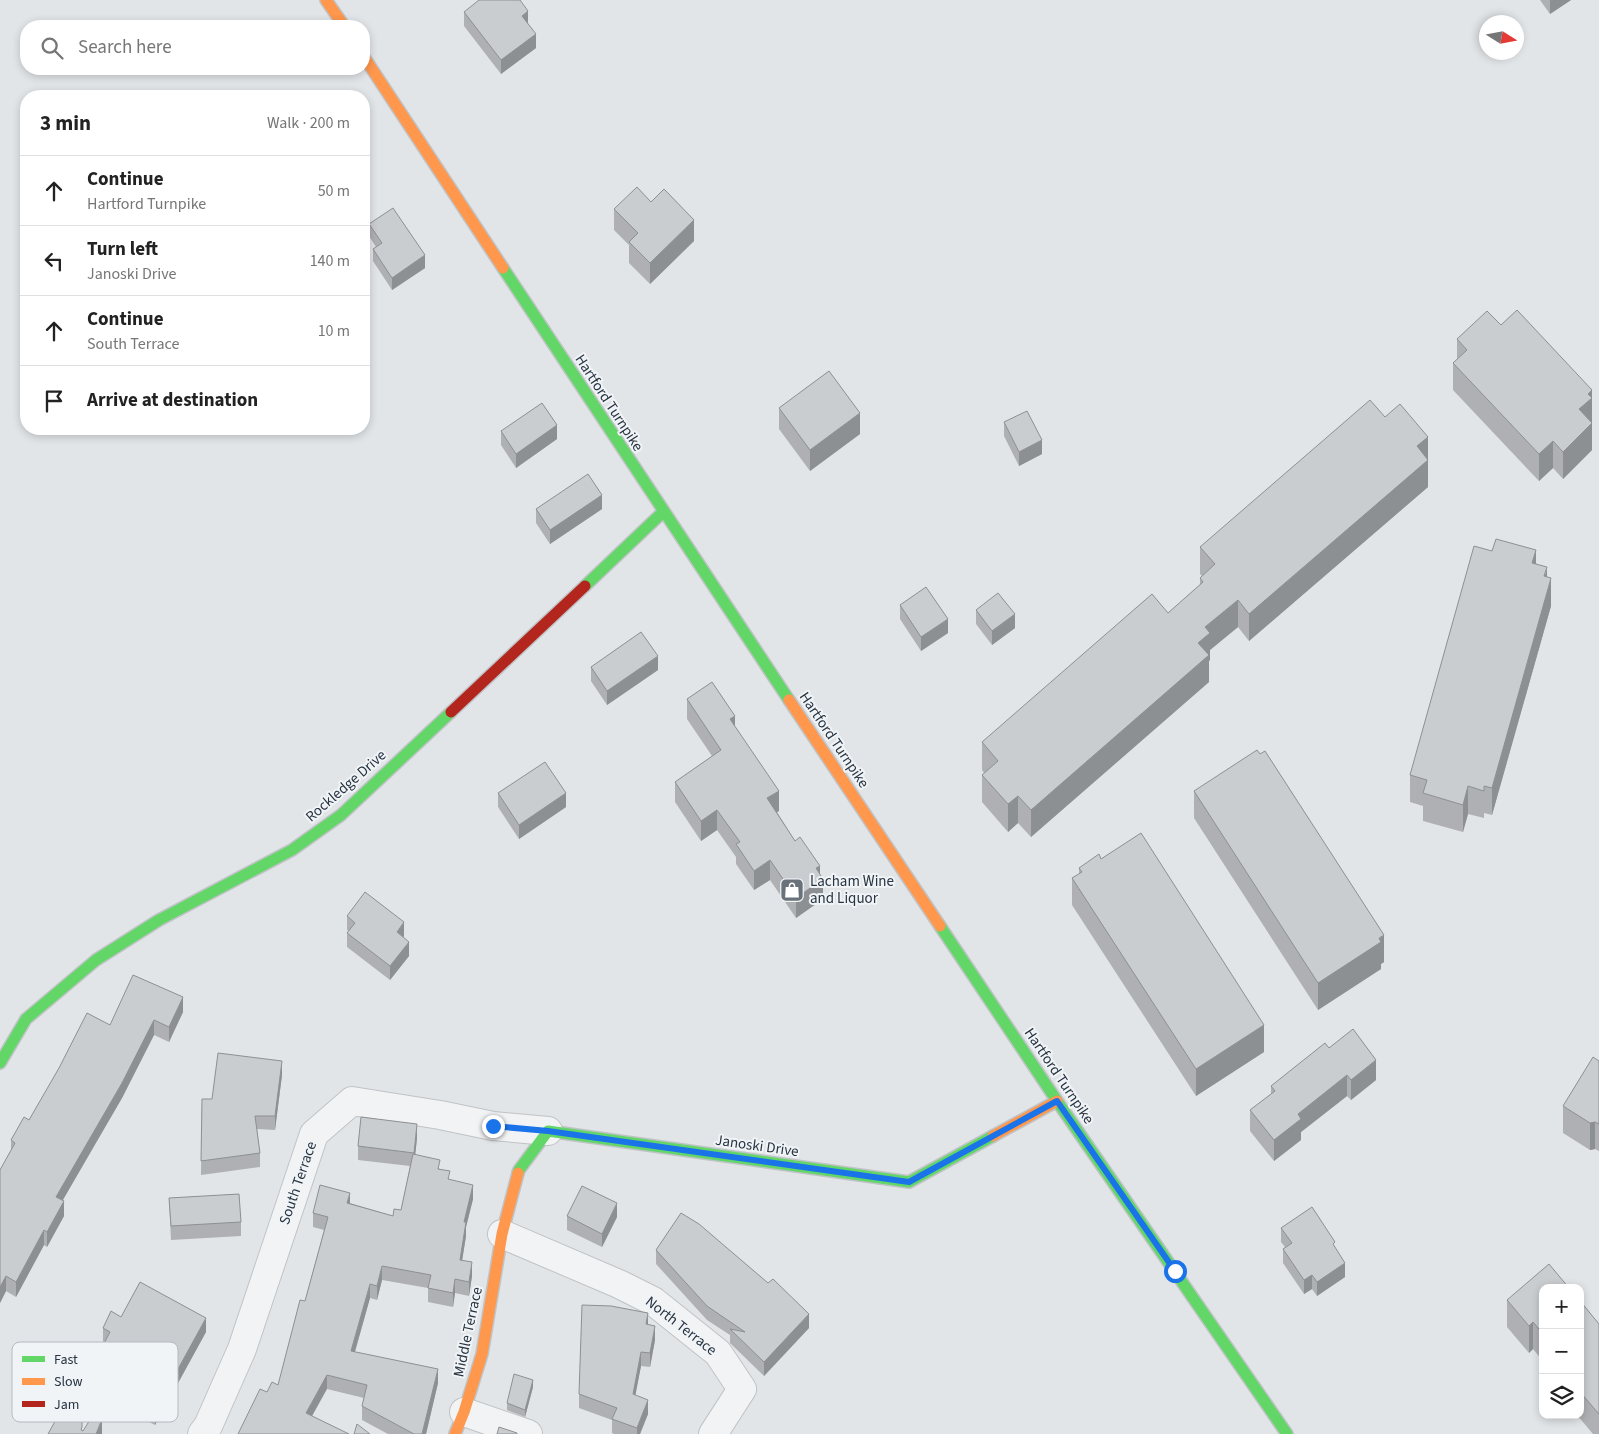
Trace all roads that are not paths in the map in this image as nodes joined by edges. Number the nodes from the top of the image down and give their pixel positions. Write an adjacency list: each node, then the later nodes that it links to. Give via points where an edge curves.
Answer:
1 (326, 0): 2 (street)
2 (340, 20)
3 (370, 66): 4 (street, Hartford Turnpike)
4 (663, 512): 5 (street, Rockledge Drive, via 341,815 292,850 159,920 96,960 26,1019); 6 (street, Hartford Turnpike)
5 (0, 1063)
6 (1057, 1101): 7 (street, Janoski Drive, via 909,1182); 13 (street, Hartford Turnpike)
7 (548, 1131): 8 (street, via 519,1170); 10 (street, South Terrace, via 493,1126 440,1114 352,1101 314,1134 242,1349)
8 (502, 1234): 9 (street, Middle Terrace, via 482,1354); 12 (street, North Terrace, via 654,1301 718,1353 742,1390)
9 (460, 1423): 11 (street)
10 (202, 1434)
11 (528, 1434)
12 (712, 1434)
13 (1287, 1434)

